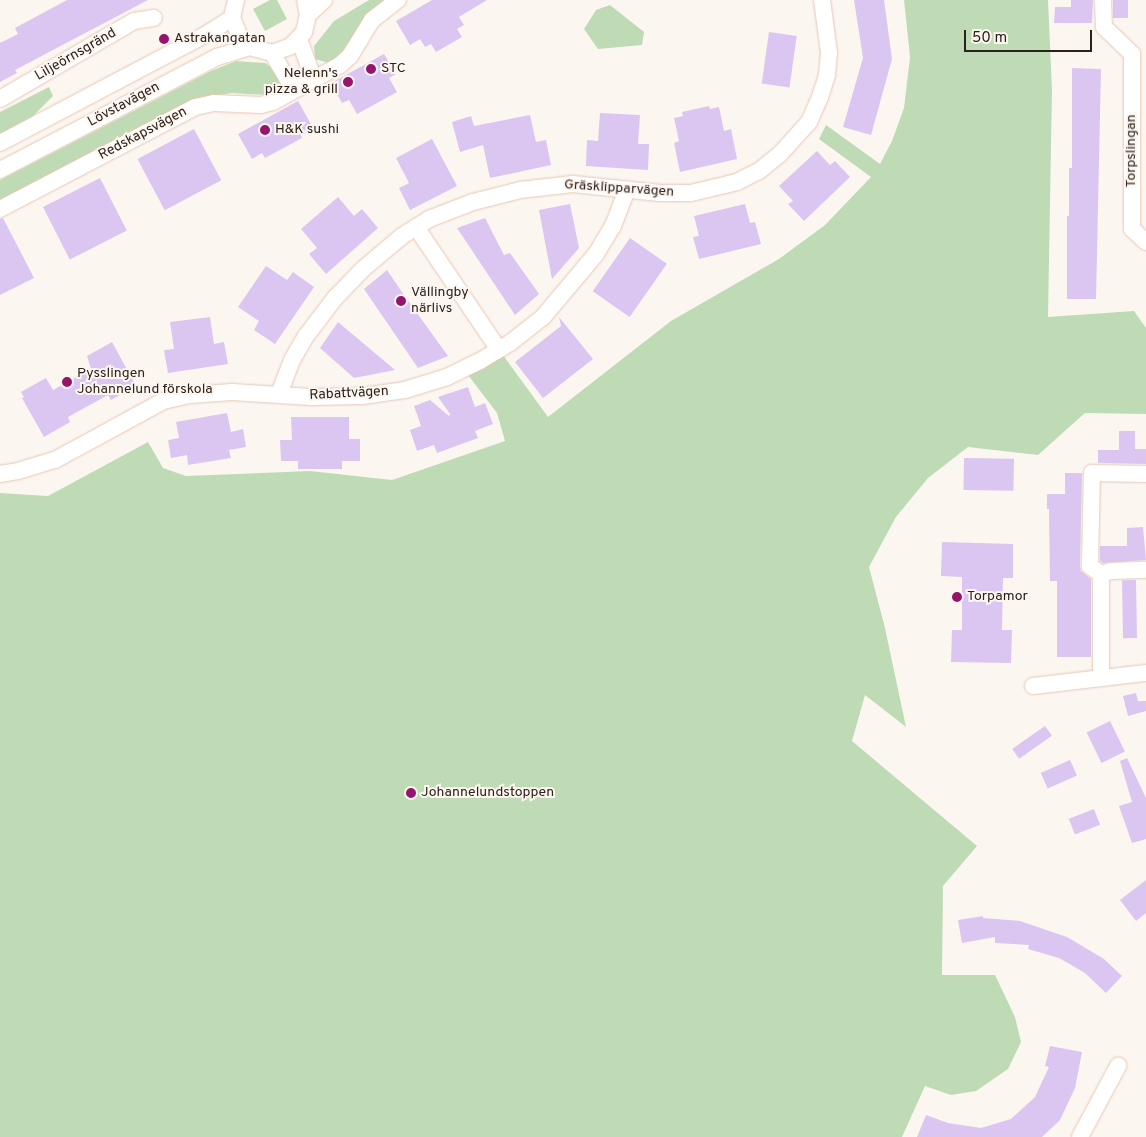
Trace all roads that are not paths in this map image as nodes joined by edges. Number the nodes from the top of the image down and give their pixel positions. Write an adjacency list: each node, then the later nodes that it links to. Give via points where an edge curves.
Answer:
1 (324, 0): 6 (street)
2 (398, 0): 12 (street, Redskapsvägen, via 372,20 350,56)
3 (822, 0): 17 (street, Gräsklipparvägen, via 829,53 827,75 809,122 780,154 759,171 714,189 691,193)
4 (1103, 0): 10 (street, via 1104,27)
5 (234, 6): 9 (street, Lövstavägen, via 241,39); 15 (street, Lövstavägen, via 205,35)
6 (306, 8): 8 (street, via 304,32)
7 (154, 18): 14 (street, Liljeörnsgränd, via 134,21)
8 (298, 40): 11 (street); 12 (street)
9 (250, 47): 11 (street); 16 (street, Lövstavägen, via 217,57)
10 (1139, 51): 20 (street, Torpslingan, via 1132,229)
11 (272, 53): 13 (street)
12 (314, 80): 13 (street, Redskapsvägen)
13 (294, 90): 18 (street, Redskapsvägen, via 261,105 214,103 195,107)
14 (0, 98)
15 (0, 143)
16 (0, 170)
17 (627, 190): 19 (street, Gräsklipparvägen, via 573,184 520,190 473,202); 21 (street, Rabattvägen, via 613,226 571,286 543,317)
18 (0, 209)
19 (416, 227): 21 (street); 22 (street, Gräsklipparvägen, via 363,269 335,298 306,336 292,360)
20 (1146, 242)
21 (498, 350): 22 (street, Rabattvägen, via 447,376 405,390 362,396)
22 (279, 394): 23 (street, Rabattvägen, via 188,394 163,401 55,460)
23 (0, 474)
24 (1146, 474): 26 (street, via 1092,473 1090,566)
25 (1146, 570): 26 (street)
26 (1101, 574): 28 (street)
27 (1146, 673): 28 (street)
28 (1101, 678): 29 (street)
29 (1033, 686)
30 (1118, 1066): 31 (street)
31 (1080, 1137)

